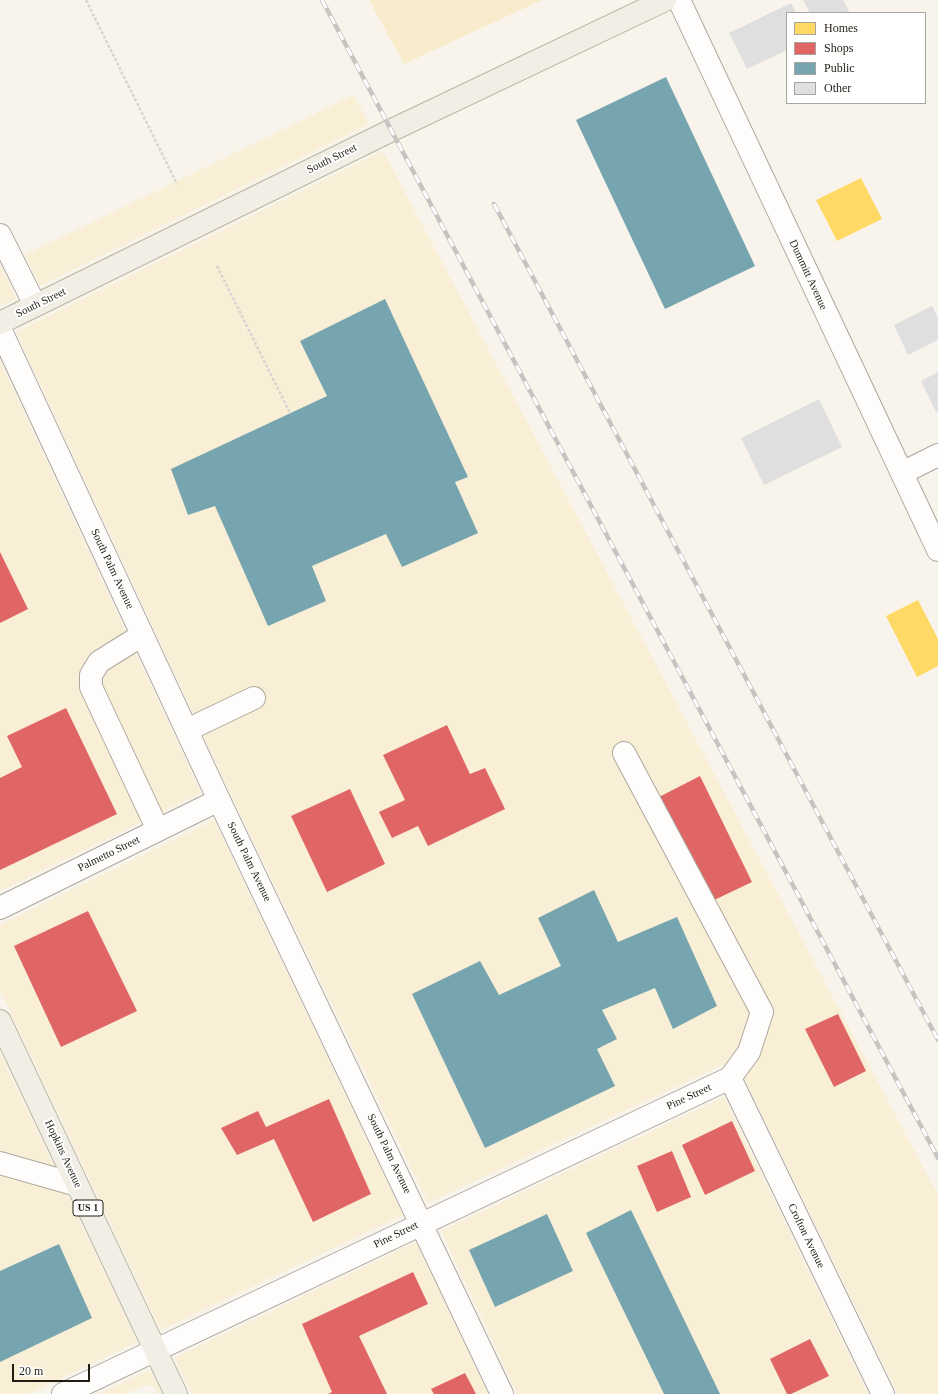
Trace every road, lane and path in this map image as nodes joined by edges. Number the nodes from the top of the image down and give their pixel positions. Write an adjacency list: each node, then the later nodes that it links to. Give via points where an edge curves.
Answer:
1 (86, 0): 4 (path)
2 (665, 0): 7 (main road, South Street)
3 (678, 0): 12 (street, Dummitt Avenue)
4 (177, 184)
5 (0, 235): 7 (street)
6 (217, 266): 10 (path)
7 (35, 305): 8 (main road, South Street)
8 (0, 323)
9 (0, 329): 14 (street, South Palm Avenue)
10 (290, 413)
11 (938, 455): 12 (street)
12 (902, 473): 13 (street, Dummitt Avenue)
13 (938, 550)
14 (142, 635): 16 (street, South Palm Avenue); 19 (street, via 99,662 91,675 91,687)
15 (254, 698): 16 (street)
16 (187, 730): 18 (street, South Palm Avenue)
17 (624, 753): 22 (street, via 762,1012 749,1052)
18 (219, 800): 19 (street, Palmetto Street); 25 (street, South Palm Avenue)
19 (158, 830): 20 (street, Palmetto Street)
20 (0, 908)
21 (0, 1021): 24 (main road, Hopkins Avenue / US 1)
22 (730, 1078): 25 (street, Pine Street); 30 (street, Crofton Avenue)
23 (0, 1163): 24 (street)
24 (77, 1185): 26 (main road, Hopkins Avenue / US 1)
25 (422, 1223): 26 (street, Pine Street); 29 (street, South Palm Avenue)
26 (156, 1350): 27 (street, Pine Street); 28 (main road, Hopkins Avenue / US 1)
27 (63, 1394)
28 (176, 1394)
29 (502, 1394)
30 (883, 1394)

